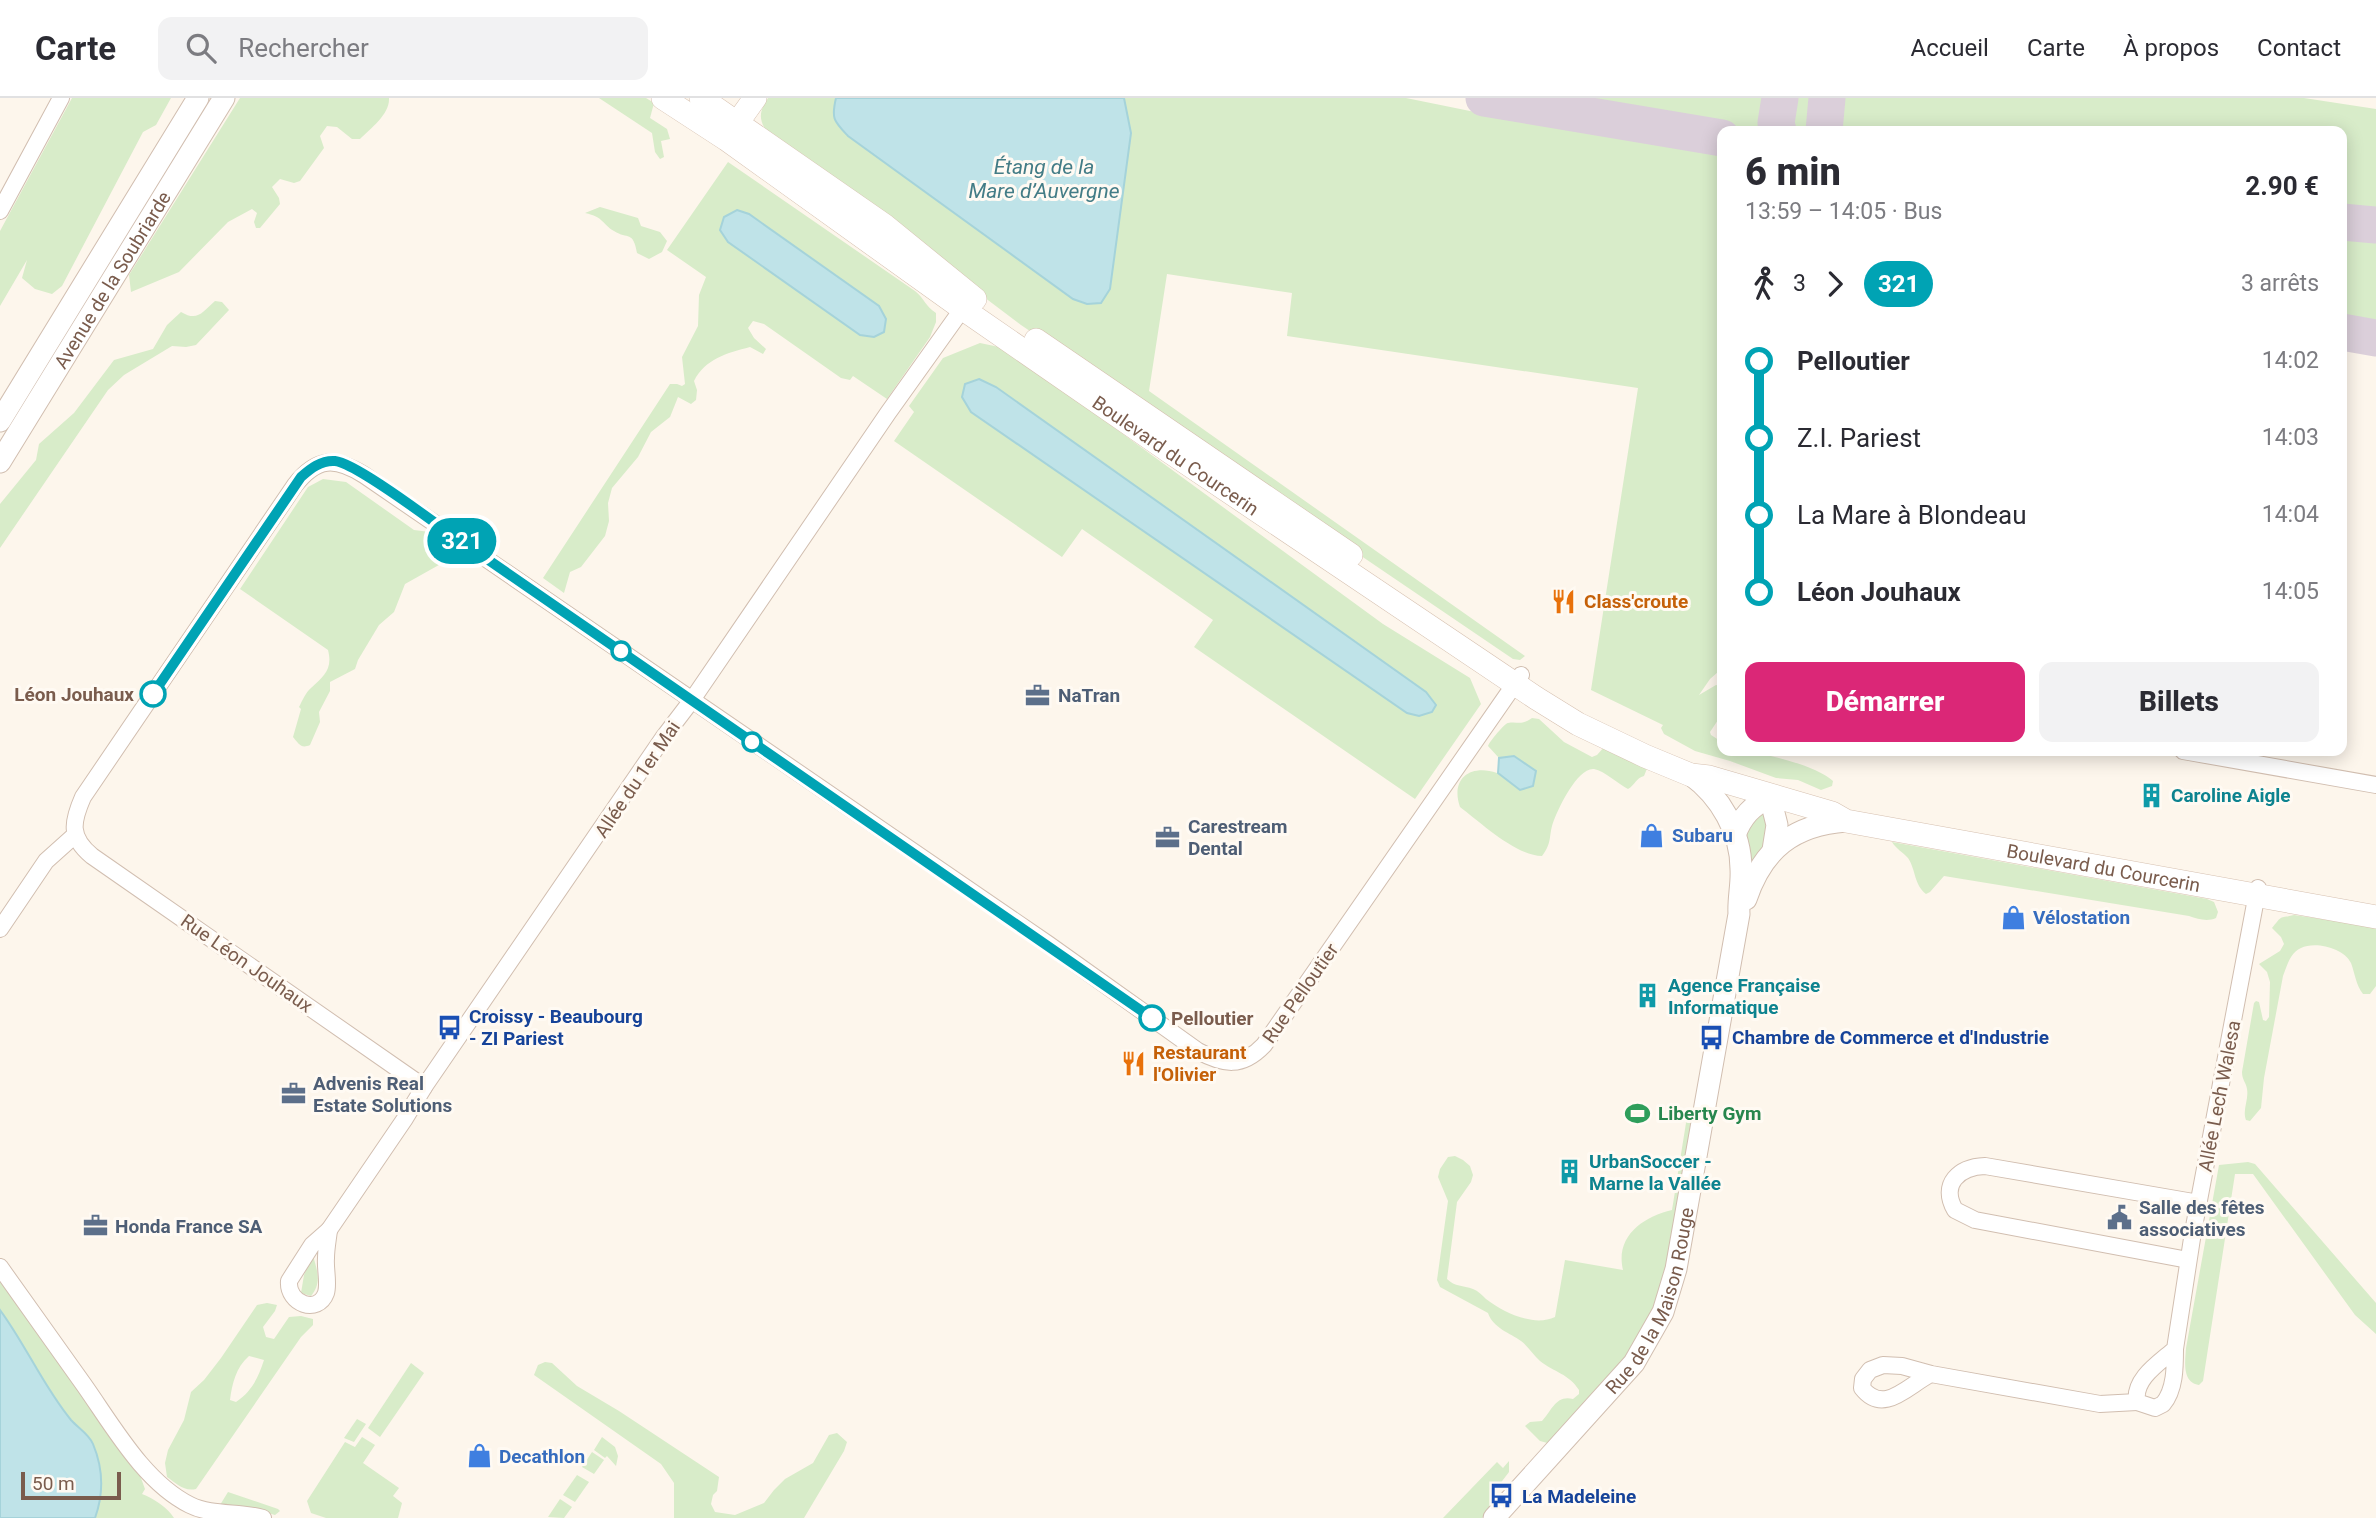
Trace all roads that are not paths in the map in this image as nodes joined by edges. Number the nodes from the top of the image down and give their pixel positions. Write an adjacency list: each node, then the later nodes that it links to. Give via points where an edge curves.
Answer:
1 (61, 98): 8 (street)
2 (198, 98): 10 (street, Avenue de la Soubriarde)
3 (224, 98): 11 (street, Avenue de la Soubriarde)
4 (663, 98): 7 (main road, Boulevard du Courcerin)
5 (701, 98): 7 (main road, Boulevard du Courcerin)
6 (755, 98): 7 (main road)
7 (732, 131): 9 (main road, Boulevard du Courcerin)
8 (0, 211)
9 (968, 302): 12 (main road, Boulevard du Courcerin, via 1170,452); 13 (street, Allée du 1er Mai)
10 (0, 421)
11 (0, 462)
12 (1518, 680): 13 (street, Rue Pelloutier, via 1274,1032 1255,1055 1232,1062 1198,1051); 15 (main road, Boulevard du Courcerin, via 1702,766)
13 (692, 700): 19 (street, via 364,475 341,462 328,461 308,471 295,485 83,797 74,817); 27 (street, Allée du 1er Mai)
14 (2211, 756): 16 (street)
15 (1700, 776): 17 (main road, Boulevard du Courcerin); 20 (street)
16 (2376, 785)
17 (1770, 797): 18 (main road, Boulevard du Courcerin); 20 (street, via 1746,814); 21 (street, via 1777,825)
18 (1839, 817): 21 (street, via 1786,839); 22 (main road, Boulevard du Courcerin, via 1858,811 2066,845)
19 (75, 835): 26 (street, via 46,861); 27 (street, Rue Léon Jouhaux, via 92,856)
20 (1735, 835): 24 (street, via 1742,867)
21 (1773, 850): 24 (street, via 1757,871)
22 (2258, 890): 23 (main road, Boulevard du Courcerin); 25 (main road, Boulevard du Courcerin); 28 (street, Allée Lech Walesa)
23 (2376, 905)
24 (1739, 914): 36 (street, Rue de la Maison Rouge, via 1676,1269 1663,1312 1634,1363)
25 (2376, 917)
26 (0, 929)
27 (424, 1087): 29 (street, Allée du 1er Mai)
28 (2199, 1203): 30 (street, Allée Lech Walesa); 30 (street, via 1985,1166 1966,1169 1951,1184 1949,1193 1955,1210 1975,1220)
29 (329, 1230)
30 (2188, 1260): 32 (street, Allée Lech Walesa)
31 (0, 1267): 35 (street, via 158,1484 203,1510)
32 (2175, 1349): 34 (street, via 2137,1386); 34 (street, Allée Lech Walesa, via 2168,1399 2155,1408)
33 (1931, 1374): 34 (street, Allée Lech Walesa, via 2100,1404)
34 (2137, 1402)
35 (264, 1518)
36 (1494, 1518)

